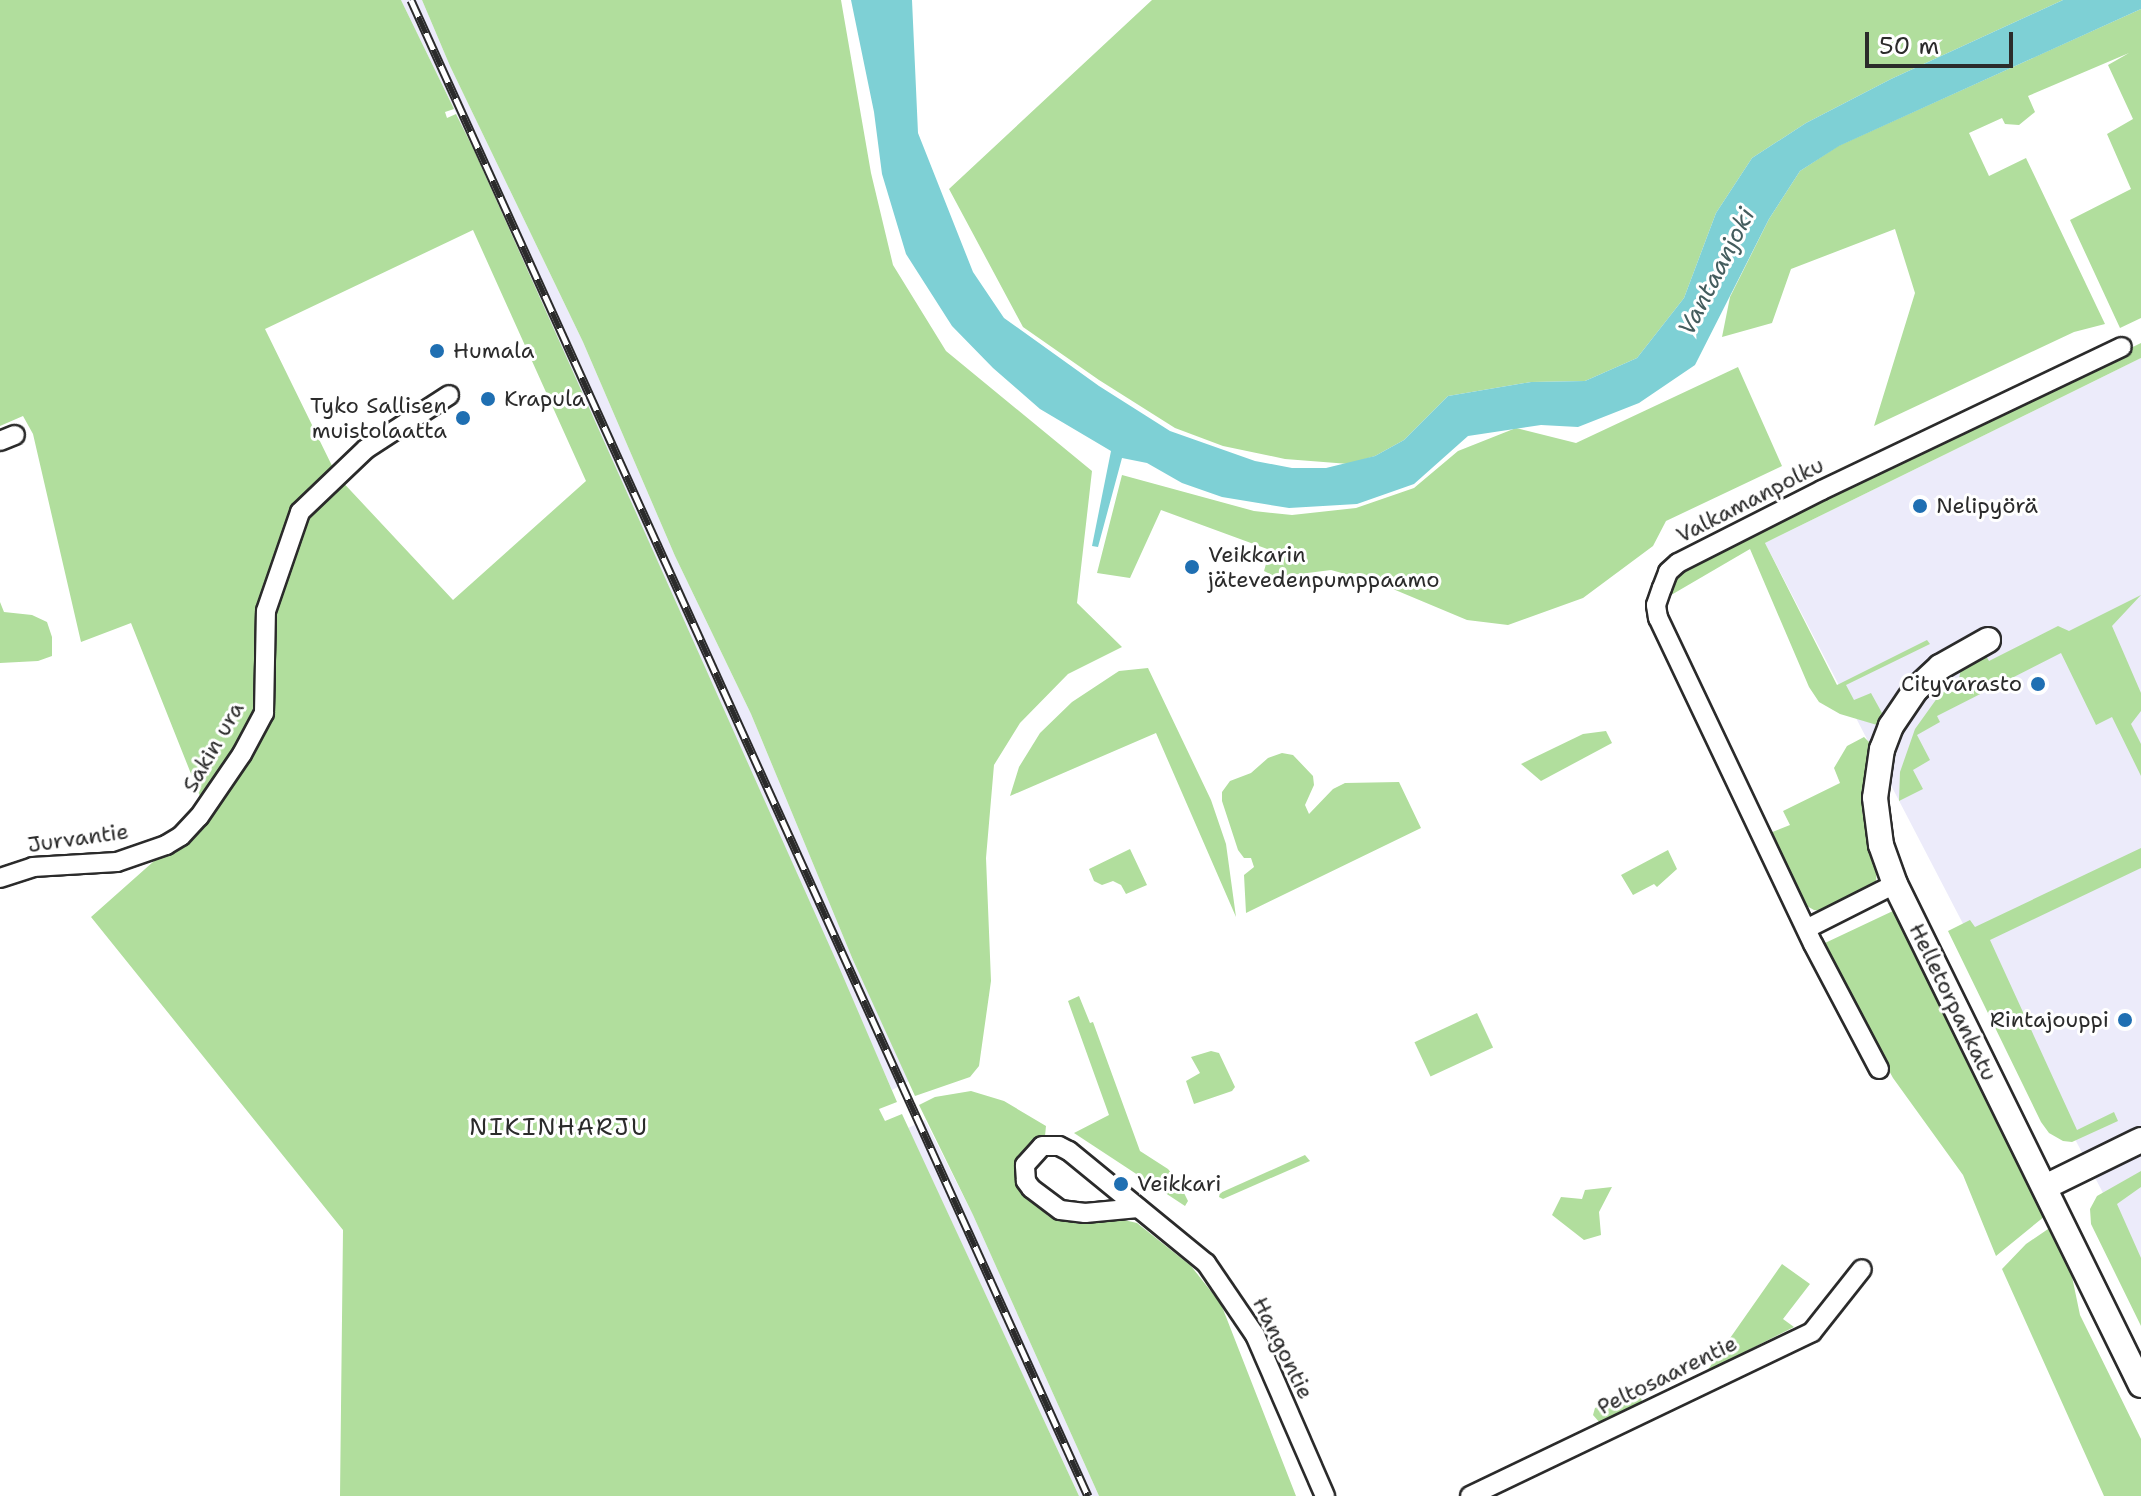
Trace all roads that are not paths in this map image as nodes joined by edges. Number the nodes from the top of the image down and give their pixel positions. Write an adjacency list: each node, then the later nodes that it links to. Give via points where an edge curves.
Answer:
1 (2122, 347): 7 (street, Valkamanpolku, via 1822,490 1668,572 1656,605 1658,618)
2 (449, 395): 4 (street, Sakin ura, via 366,449 300,512 266,611 264,713)
3 (1988, 640): 6 (street, Helletorpankatu, via 1940,667 1916,689 1882,749 1875,798 1881,845)
4 (199, 817): 5 (street, Jurvantie, via 166,845 117,862 33,867)
5 (0, 878)
6 (1895, 884): 7 (street); 10 (street, Helletorpankatu)
7 (1808, 928): 8 (street, Valkamanpolku)
8 (1879, 1069)
9 (2141, 1140): 10 (street)
10 (2045, 1187): 13 (street, Helletorpankatu)
11 (1138, 1208): 11 (street, Hangontie, via 1059,1146 1042,1146 1025,1165 1031,1188 1060,1210); 14 (street, Hangontie, via 1206,1263 1221,1282 1255,1335)
12 (1862, 1269): 15 (street, Peltosaarentie, via 1812,1332)
13 (2141, 1385)
14 (1325, 1496)
15 (1470, 1496)

